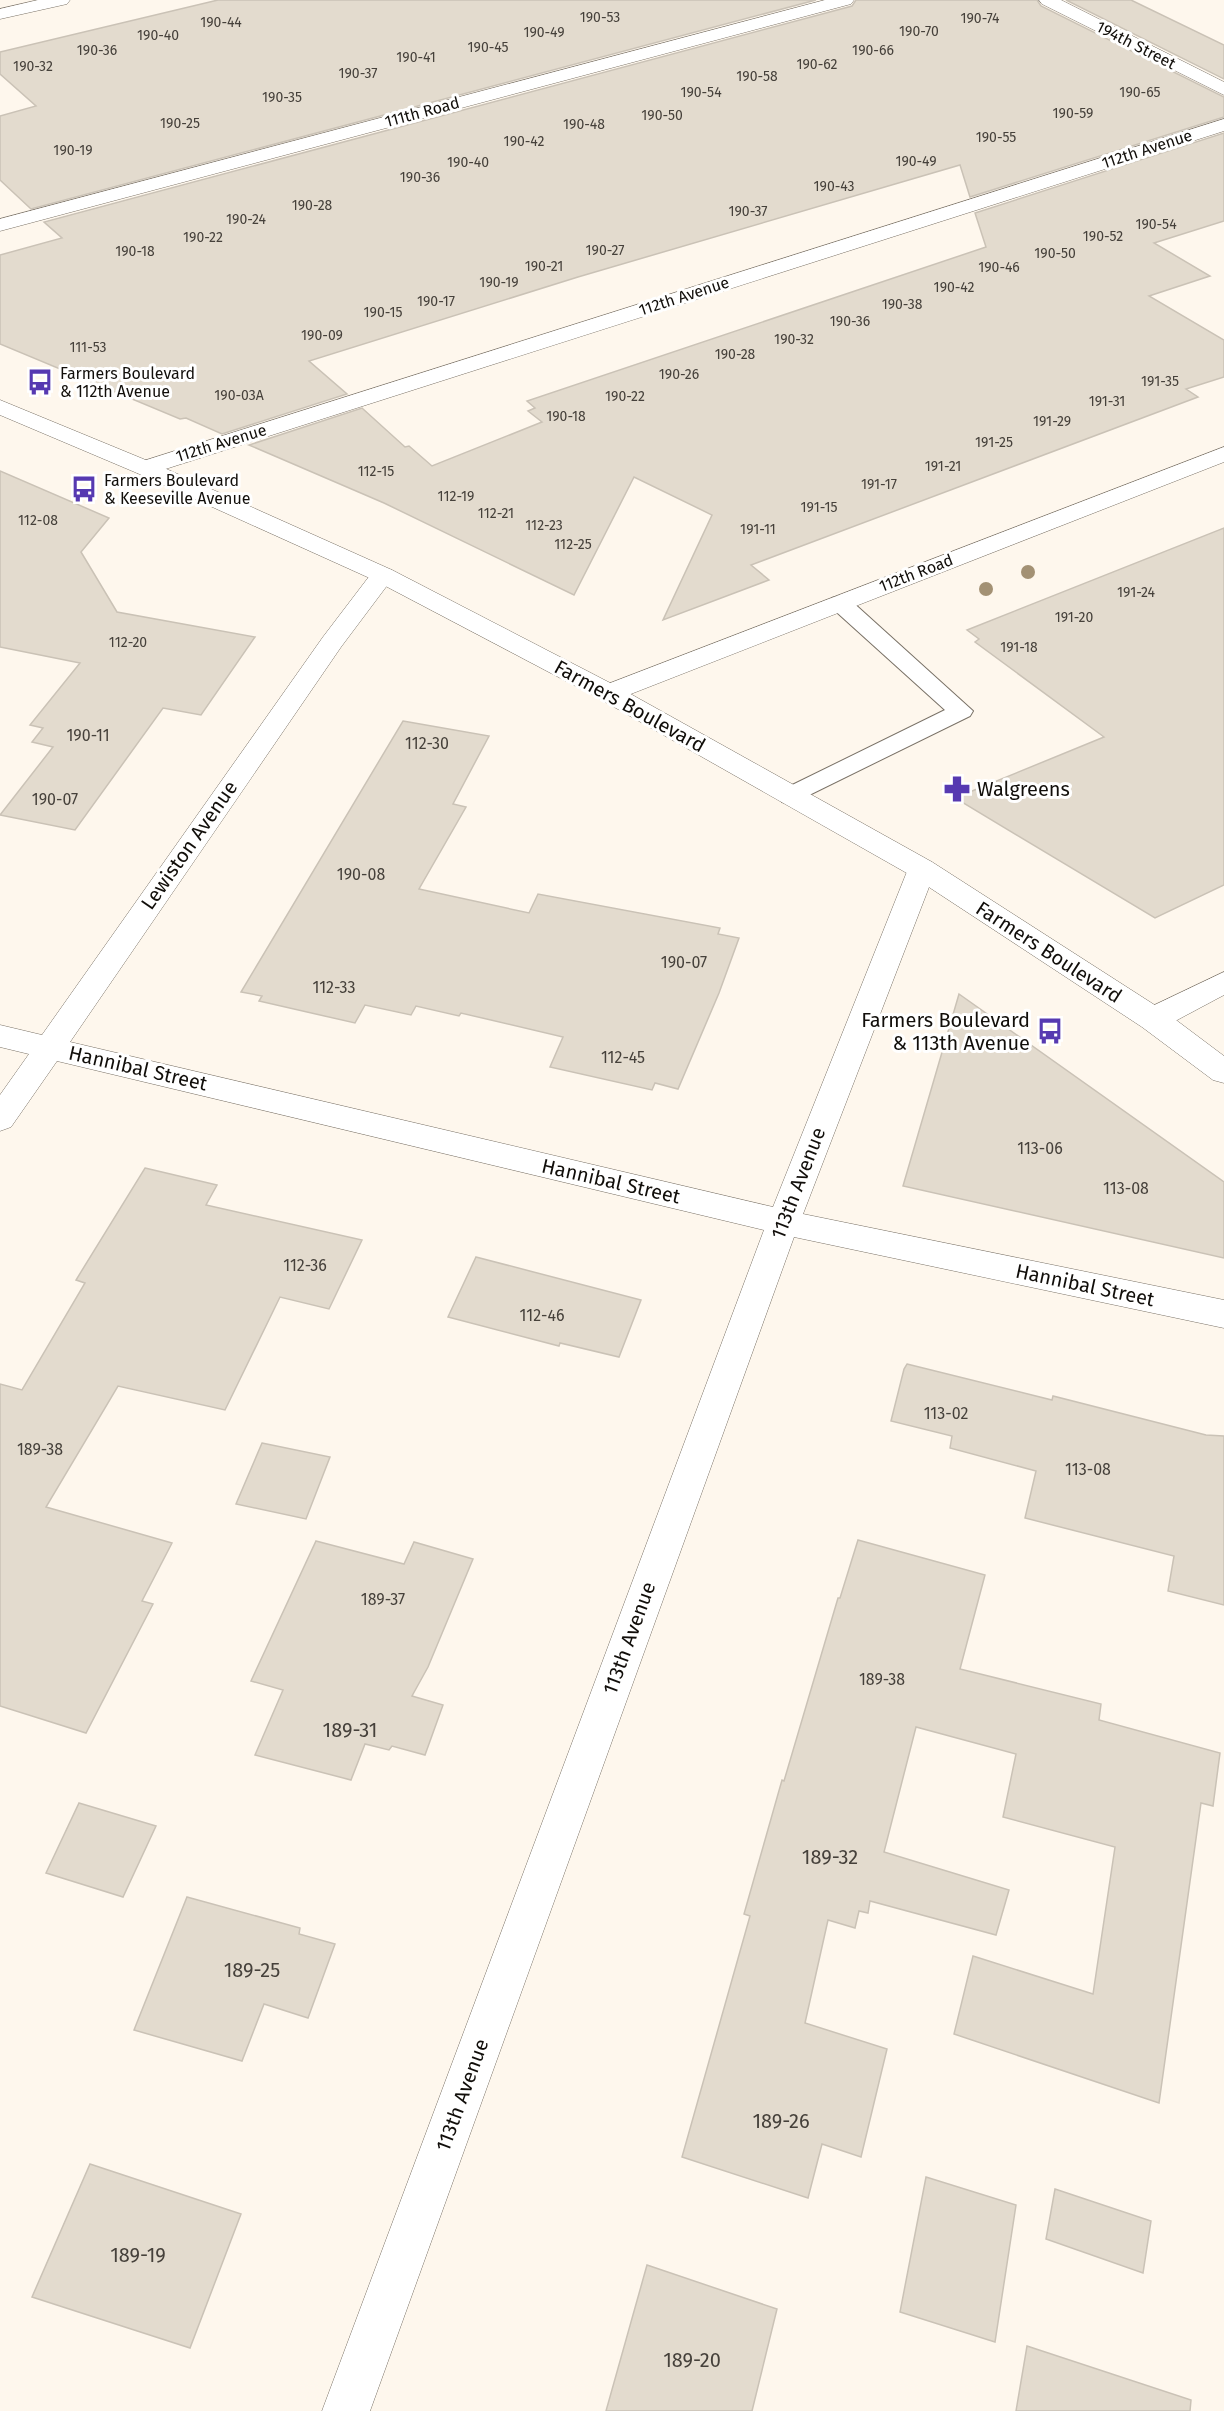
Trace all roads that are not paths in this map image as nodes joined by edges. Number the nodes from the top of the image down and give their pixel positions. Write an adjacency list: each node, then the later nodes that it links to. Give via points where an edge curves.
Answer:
1 (61, 0): 4 (street)
2 (845, 0): 7 (street, 111th Road)
3 (1048, 0): 5 (street, 194th Street)
4 (0, 14)
5 (1224, 89)
6 (1224, 125): 10 (street, 112th Avenue)
7 (0, 225)
8 (0, 407): 10 (street, Farmers Boulevard)
9 (1224, 454): 12 (street, 112th Road)
10 (144, 468): 11 (street, Farmers Boulevard)
11 (383, 575): 13 (street, Farmers Boulevard); 19 (street, Lewiston Avenue)
12 (840, 603): 13 (street, 112th Road); 14 (lane, via 961,711)
13 (609, 693): 14 (street, Farmers Boulevard)
14 (791, 795): 15 (street, Farmers Boulevard)
15 (922, 869): 17 (street, Farmers Boulevard); 22 (street, 113th Avenue)
16 (1224, 982): 17 (street)
17 (1153, 1019): 20 (street, Farmers Boulevard)
18 (0, 1036): 19 (street, Hannibal Street)
19 (49, 1047): 21 (street, Lewiston Avenue); 22 (street, Hannibal Street)
20 (1224, 1072)
21 (0, 1119)
22 (783, 1222): 23 (street, Hannibal Street); 24 (street, 113th Avenue)
23 (1224, 1314)
24 (346, 2411)

